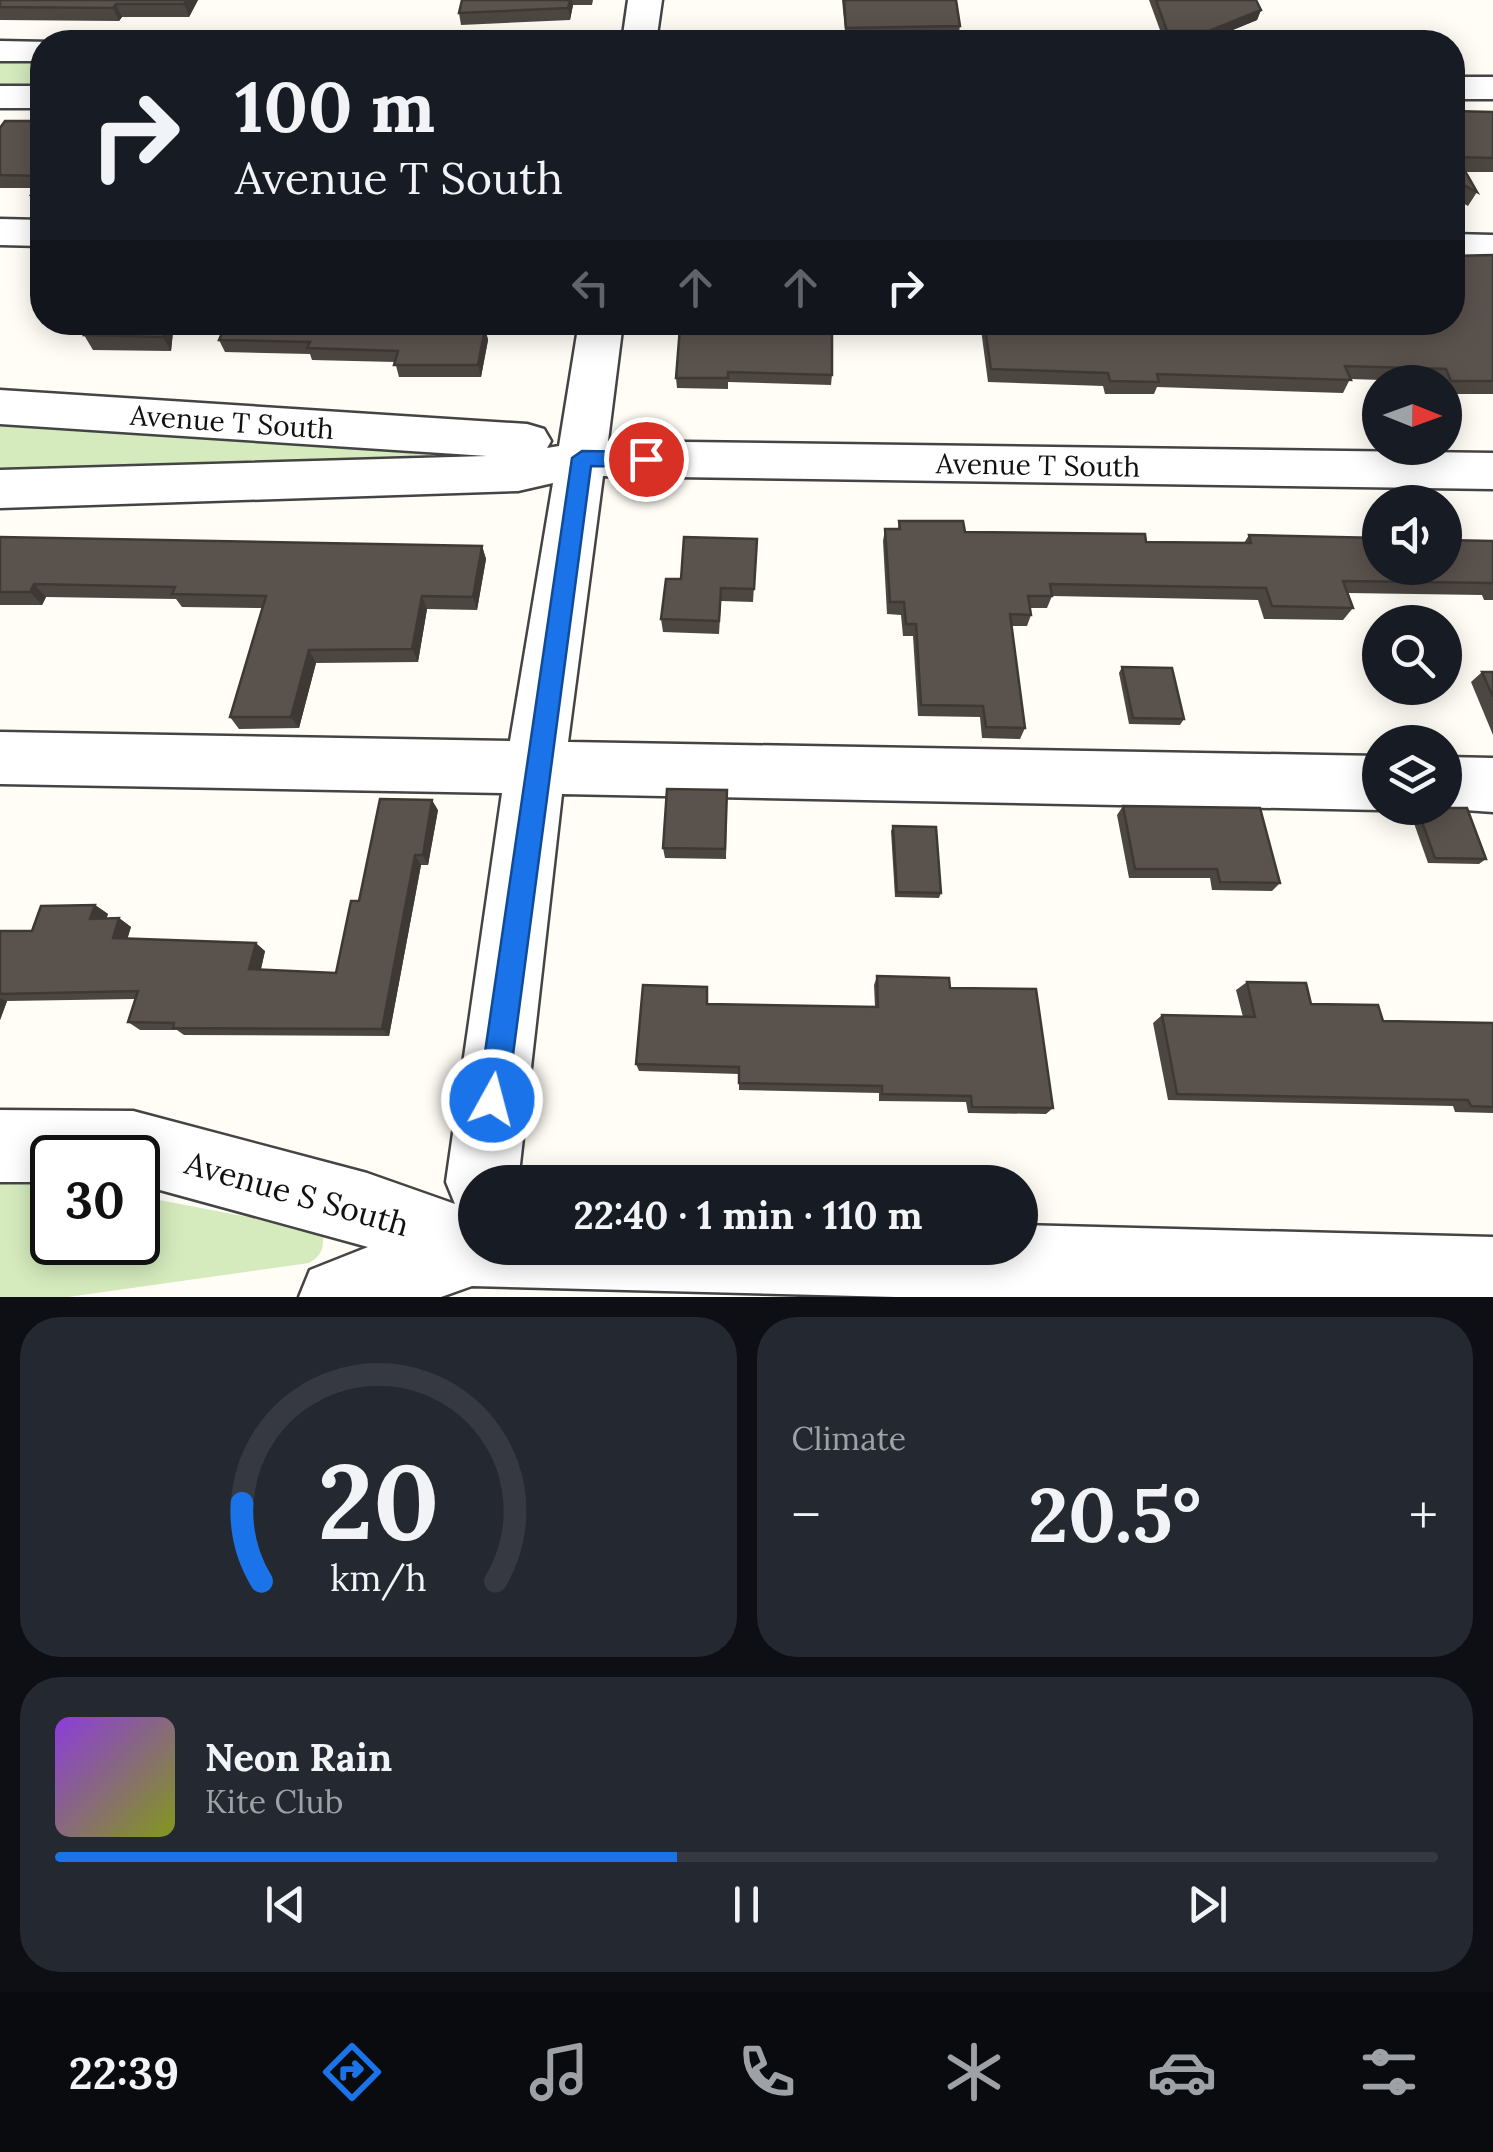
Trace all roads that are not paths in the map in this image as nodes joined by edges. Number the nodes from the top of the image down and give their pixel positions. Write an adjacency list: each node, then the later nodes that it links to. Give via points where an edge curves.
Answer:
1 (645, 0): 2 (street)
2 (641, 30)
3 (0, 51): 4 (street)
4 (30, 51)
5 (1465, 88): 6 (street)
6 (1493, 88)
7 (0, 97): 8 (street)
8 (30, 98)
9 (0, 232): 10 (street)
10 (30, 233)
11 (1465, 247): 12 (street)
12 (1493, 248)
13 (599, 335): 15 (street)
14 (0, 407): 15 (street, Avenue T South, via 524,440)
15 (582, 458): 16 (street, Avenue T South); 17 (street, Avenue T South, via 518,472); 19 (street)
16 (1493, 471)
17 (0, 488)
18 (0, 758): 19 (street)
19 (535, 771): 20 (street); 24 (street)
20 (1362, 784)
21 (1462, 784): 22 (street)
22 (1493, 785)
23 (0, 1146): 25 (street, Avenue S South, via 133,1147)
24 (484, 1165)
25 (458, 1235)
26 (458, 1246): 29 (street, Avenue S South)
27 (1038, 1259): 28 (street, Avenue S South)
28 (1493, 1275)
29 (337, 1297)

